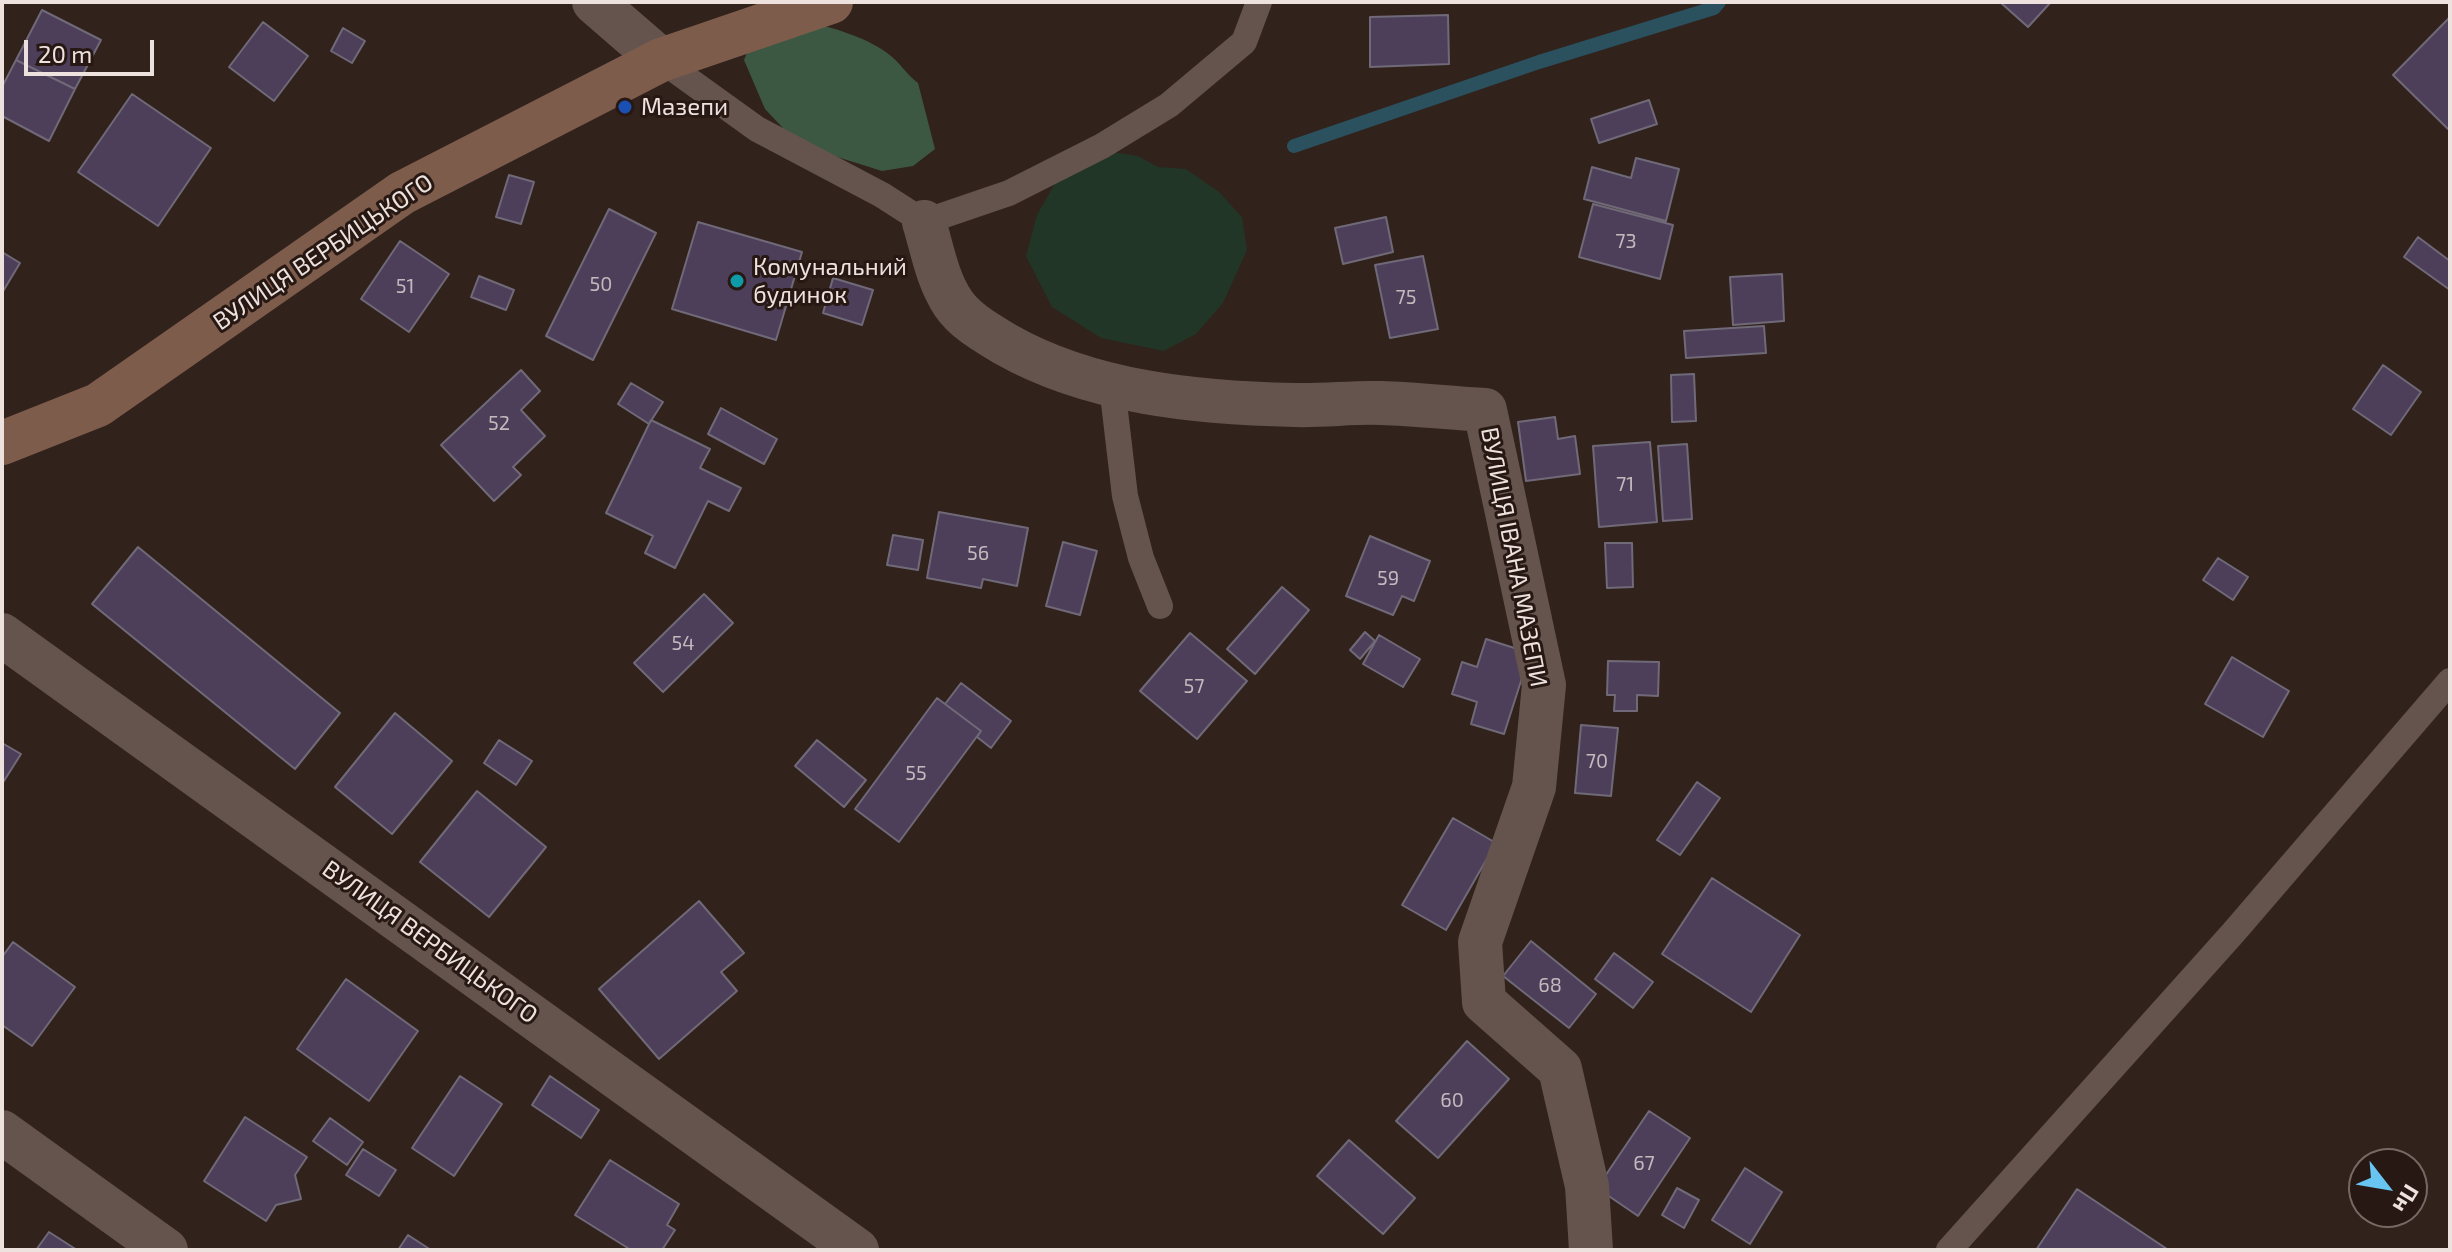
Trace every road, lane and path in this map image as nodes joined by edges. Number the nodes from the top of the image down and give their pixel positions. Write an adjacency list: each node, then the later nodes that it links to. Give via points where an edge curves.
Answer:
1 (594, 2): 4 (street)
2 (831, 2): 4 (street, ВУЛИЦЯ ВЕРБИЦЬКОГО)
3 (1259, 2): 5 (lane, via 1244,42 1169,105 1009,193)
4 (661, 60): 5 (lane, via 757,129); 7 (street, ВУЛИЦЯ ВЕРБИЦЬКОГО, via 402,193 98,405)
5 (924, 222): 6 (street, ВУЛИЦЯ ІВАНА МАЗЕПИ, via 939,274 970,321 1048,365)
6 (1112, 386): 8 (lane, via 1125,496); 14 (street, ВУЛИЦЯ ІВАНА МАЗЕПИ, via 1229,401 1485,410 1544,685 1534,787 1480,942 1484,1002 1560,1069 1587,1186)
7 (2, 443)
8 (1160, 606)
9 (2, 635): 13 (street, ВУЛИЦЯ ВЕРБИЦЬКОГО)
10 (2450, 681): 15 (lane)
11 (2, 1132): 12 (street)
12 (166, 1250)
13 (857, 1250)
14 (1591, 1250)
15 (1949, 1250)

